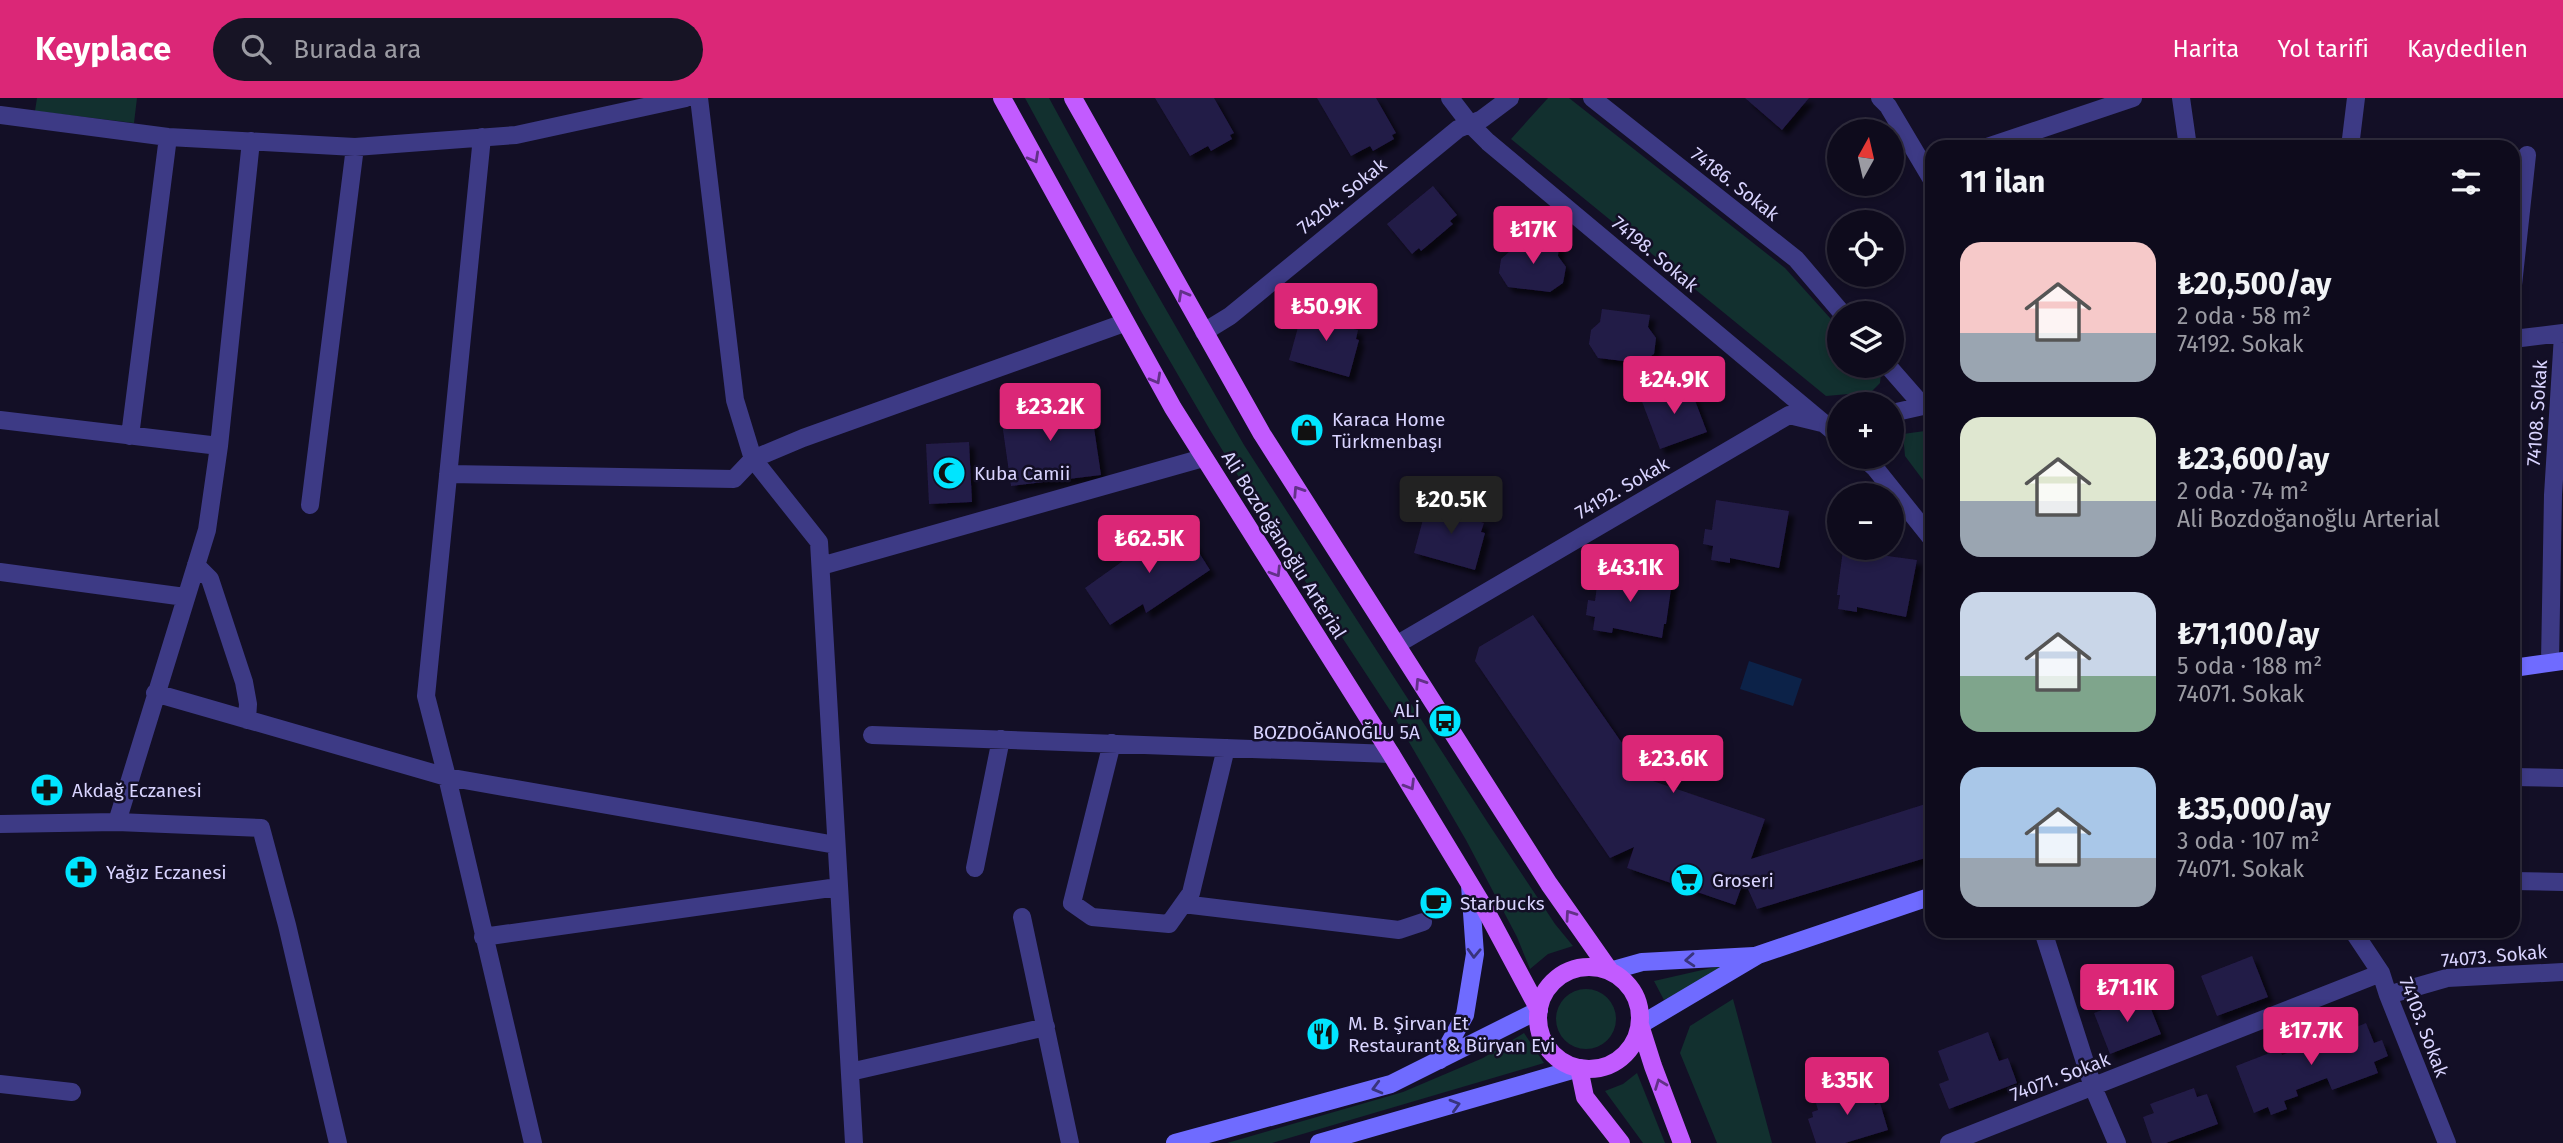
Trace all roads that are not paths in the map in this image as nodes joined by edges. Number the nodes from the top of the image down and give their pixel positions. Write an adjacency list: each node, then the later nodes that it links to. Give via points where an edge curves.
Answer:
1 (4, 98): 13 (street)
2 (686, 98): 16 (street, via 516,135)
3 (699, 98): 40 (street, via 734,400)
4 (1002, 98): 26 (main road, Ali Bozdoğanoğlu Arterial, one-way to 26)
5 (1073, 98): 27 (main road, Ali Bozdoğanoğlu Arterial, one-way to 5)
6 (1450, 98): 14 (street, 74198. Sokak)
7 (1510, 98): 14 (street, 74204. Sokak)
8 (1591, 98): 25 (street, 74186. Sokak, via 1796,259)
9 (1881, 98): 23 (street)
10 (2133, 98): 17 (street)
11 (2181, 98): 18 (street)
12 (2356, 98): 19 (street)
13 (0, 115): 15 (street)
14 (1470, 124): 27 (street, 74204. Sokak); 35 (street, 74198. Sokak)
15 (168, 137): 20 (street); 37 (street)
16 (482, 137): 21 (street); 42 (street)
17 (2008, 140)
18 (2187, 140)
19 (2351, 140)
20 (251, 141): 21 (street); 38 (street)
21 (355, 147): 43 (street)
22 (2527, 155): 24 (street)
23 (1925, 165)
24 (2520, 200)
25 (1832, 301)
26 (1124, 323): 39 (main road, Ali Bozdoğanoğlu Arterial, one-way to 39); 40 (street)
27 (1204, 332): 49 (main road, Ali Bozdoğanoğlu Arterial, one-way to 27, via 1262,434)
28 (2563, 334): 29 (street); 50 (street, 74108. Sokak, via 2553,495)
29 (2520, 338)
30 (1900, 378): 31 (street)
31 (1925, 403)
32 (1925, 405): 33 (street)
33 (1904, 410)
34 (0, 420): 37 (street)
35 (1827, 421)
36 (1827, 424): 49 (street, 74192. Sokak, via 1789,415)
37 (130, 436): 38 (street)
38 (219, 446): 45 (street, via 207,530)
39 (1203, 458): 46 (street); 58 (main road, Ali Bozdoğanoğlu Arterial, one-way to 58)
40 (753, 459): 42 (street, via 734,480); 46 (street, via 819,542)
41 (1876, 469): 44 (street)
42 (448, 474): 59 (street, via 426,696)
43 (310, 505)
44 (1925, 530)
45 (196, 565): 48 (street); 53 (street, via 210,579 244,682)
46 (821, 566): 64 (street)
47 (0, 572): 48 (street)
48 (185, 597): 52 (street)
49 (1396, 645): 78 (main road, Ali Bozdoğanoğlu Arterial, one-way to 49)
50 (2557, 661): 51 (main road)
51 (2520, 667)
52 (155, 693): 53 (street); 62 (street)
53 (247, 720): 59 (street)
54 (872, 735): 55 (street)
55 (1001, 739): 56 (street); 65 (street)
56 (1112, 743): 57 (street); 71 (street, via 1072,903 1092,917 1169,924)
57 (1226, 748): 58 (street); 71 (street, via 1191,893)
58 (1391, 754): 68 (main road, Ali Bozdoğanoğlu Arterial, one-way to 68)
59 (447, 777): 64 (street); 74 (street)
60 (2520, 778): 61 (street)
61 (2563, 778)
62 (117, 822): 63 (street); 91 (street, via 261,828)
63 (0, 824)
64 (836, 845): 69 (street)
65 (975, 868)
66 (2520, 881): 67 (street)
67 (2563, 882)
68 (1470, 885): 82 (main road, Ali Bozdoğanoğlu Arterial); 85 (main road, one-way to 85, via 1475,954 1465,1015)
69 (838, 887): 74 (street); 87 (street)
70 (1925, 899): 77 (main road)
71 (1183, 904): 73 (street, via 1399,930)
72 (1023, 918): 84 (street)
73 (1423, 922)
74 (483, 937): 92 (street)
75 (2045, 938): 89 (street)
76 (2358, 938): 80 (street, 74103. Sokak)
77 (1758, 955): 78 (main road, one-way to 78, via 1642,962); 83 (main road)
78 (1610, 971): 82 (main road, via 1577,968 1562,974 1549,985); 83 (main road, via 1634,993)
79 (2563, 972): 81 (street, 74073. Sokak, via 2447,978)
80 (2381, 973): 81 (street, 74103. Sokak); 89 (street, 74071. Sokak)
81 (2388, 995): 101 (street, 74103. Sokak)
82 (1539, 1010): 85 (main road); 86 (main road, via 1541,1035 1549,1050 1562,1062)
83 (1640, 1025): 86 (main road, via 1626,1054 1596,1069); 98 (main road, one-way to 83)
84 (1046, 1027): 87 (street); 94 (street)
85 (1440, 1060): 95 (main road, one-way to 95, via 1391,1084)
86 (1579, 1068): 96 (main road, one-way to 86); 97 (main road, via 1585,1097)
87 (850, 1072): 93 (street)
88 (0, 1084): 90 (street)
89 (2093, 1087): 99 (street, 74071. Sokak); 100 (street)
90 (72, 1092)
91 (338, 1143)
92 (533, 1143)
93 (854, 1143)
94 (1070, 1143)
95 (1175, 1143)
96 (1319, 1143)
97 (1621, 1143)
98 (1682, 1143)
99 (1949, 1143)
100 (2117, 1143)
101 (2446, 1143)

